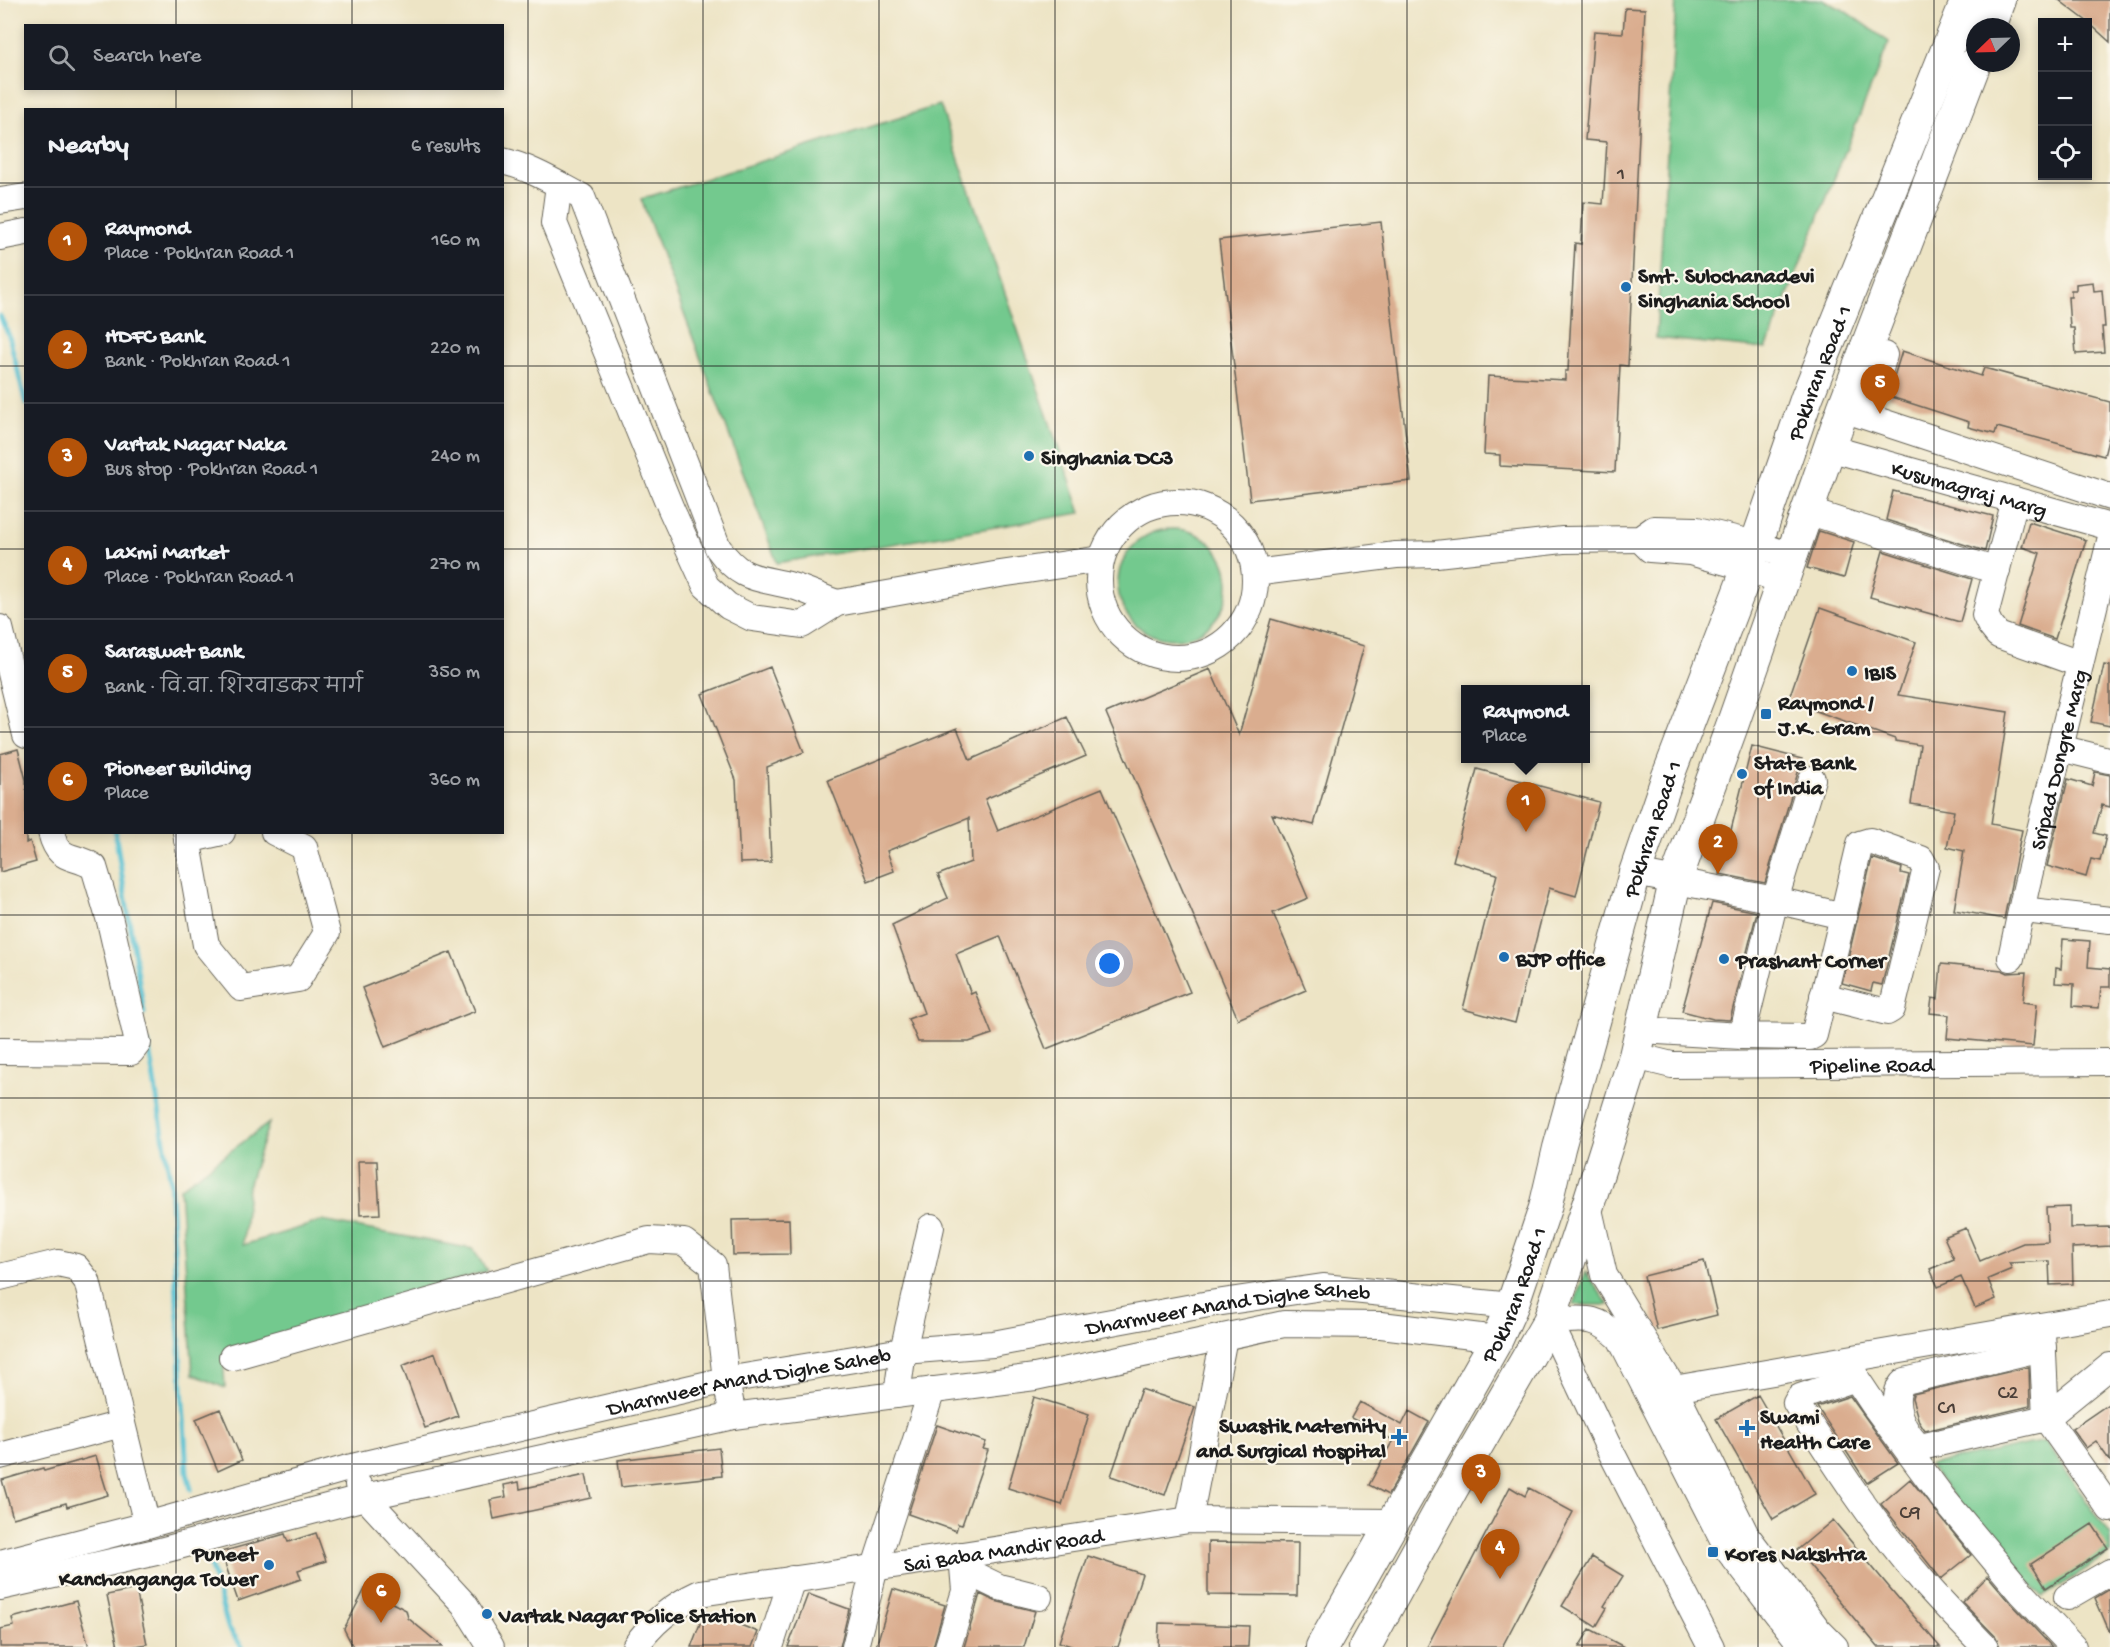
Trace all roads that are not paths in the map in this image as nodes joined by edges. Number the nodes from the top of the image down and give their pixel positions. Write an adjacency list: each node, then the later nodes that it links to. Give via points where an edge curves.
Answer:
1 (1967, 0): 9 (main road, Pokhran Road 1)
2 (1999, 0): 3 (main road)
3 (1992, 18)
4 (1972, 72): 12 (main road, Pokhran Road 1)
5 (504, 161): 6 (street)
6 (559, 185): 27 (street, via 582,197 718,548 744,574 793,586); 27 (street, via 554,223 706,586 728,606 752,618 802,625)
7 (24, 197): 8 (street)
8 (0, 201)
9 (1874, 230): 12 (main road); 22 (main road, Pokhran Road 1, via 1807,397)
10 (24, 232): 11 (street)
11 (0, 237)
12 (1906, 243): 13 (main road, Pokhran Road 1)
13 (1881, 354): 14 (street); 15 (main road, Pokhran Road 1)
14 (1873, 394)
15 (1843, 409): 16 (main road, Pokhran Road 1); 17 (street)
16 (1829, 448): 18 (street, Kusumagraj Marg); 19 (main road, Pokhran Road 1)
17 (2110, 497)
18 (2015, 500): 20 (street, Kusumagraj Marg); 25 (street)
19 (1807, 511): 24 (main road, Pokhran Road 1); 25 (street)
20 (2110, 527)
21 (2110, 541): 29 (street, Sripad Dongre Marg)
22 (1752, 556): 24 (street); 26 (street, via 1650,549 1640,538 1563,540); 39 (main road, Pokhran Road 1)
23 (1101, 558): 26 (street, via 1114,532 1124,522 1149,507 1177,501 1205,507 1230,522 1247,545); 26 (street, via 1099,587 1115,628 1136,647 1170,658 1206,654 1240,628 1253,602); 27 (street)
24 (1787, 569): 40 (main road, Pokhran Road 1)
25 (1997, 571): 30 (street, via 1985,615 1994,632)
26 (1255, 573)
27 (837, 603)
28 (0, 628): 31 (street)
29 (2100, 628): 30 (street, Sripad Dongre Marg)
30 (2080, 664): 32 (street, Sripad Dongre Marg)
31 (24, 727)
32 (2060, 748): 33 (street); 42 (street, Sripad Dongre Marg)
33 (2108, 760)
34 (1812, 779): 41 (street)
35 (51, 834): 49 (street, via 53,844 64,856 94,867 138,1043 131,1052)
36 (204, 834): 38 (street)
37 (278, 834): 38 (street, via 304,847 327,933 298,979 241,988 206,945)
38 (187, 836)
39 (1635, 873): 40 (street); 54 (main road, Pokhran Road 1, via 1545,1208)
40 (1675, 882): 41 (street); 48 (main road, Pokhran Road 1)
41 (1775, 900): 43 (street); 47 (street)
42 (2023, 909): 44 (street); 45 (street, Sripad Dongre Marg)
43 (1843, 916): 46 (street); 46 (street, via 1863,842 1870,841 1925,863 1892,1010)
44 (2110, 920)
45 (2012, 958)
46 (1823, 996): 47 (street, via 1814,1035 1810,1037)
47 (1742, 1036): 48 (street)
48 (1636, 1050): 50 (street, Pipeline Road, via 1672,1065); 51 (main road, Pokhran Road 1)
49 (0, 1052)
50 (2110, 1062)
51 (1588, 1205): 56 (main road, Pokhran Road 1); 66 (street, via 1604,1275)
52 (931, 1227): 60 (street)
53 (0, 1277): 70 (street, via 58,1263 76,1267 87,1281)
54 (1512, 1305): 59 (main road, Pokhran Road 1); 60 (street, Dharmveer Anand Dighe Saheb, via 1323,1287 993,1344)
55 (2110, 1314): 58 (street)
56 (1549, 1321): 66 (street, via 1594,1319 1606,1325); 92 (main road, Pokhran Road 1); 93 (street)
57 (1224, 1337): 59 (street, Dharmveer Anand Dighe Saheb, via 1284,1324 1381,1325); 65 (street, Dharmveer Anand Dighe Saheb, via 1035,1377); 75 (street)
58 (2042, 1337): 63 (street); 69 (street); 69 (street, via 1905,1381 1900,1386 1898,1407 1903,1426 1921,1447)
59 (1497, 1339): 76 (main road, Pokhran Road 1)
60 (903, 1351): 64 (street, Dharmveer Anand Dighe Saheb); 67 (street)
61 (232, 1357): 64 (street, via 649,1240 684,1242 713,1265)
62 (2110, 1366): 69 (street)
63 (1854, 1368): 66 (street); 96 (street, via 1800,1397 1796,1403 1850,1486 1903,1556); 97 (street, via 1874,1405 1942,1497)
64 (726, 1380): 68 (street); 72 (street, Dharmveer Anand Dighe Saheb)
65 (932, 1390): 67 (street, Dharmveer Anand Dighe Saheb); 80 (street)
66 (1662, 1393): 94 (street, via 1728,1550); 95 (street, via 1746,1535)
67 (897, 1395): 68 (street, Dharmveer Anand Dighe Saheb)
68 (733, 1416): 73 (street, Dharmveer Anand Dighe Saheb)
69 (2046, 1418): 74 (street)
70 (122, 1424): 71 (street); 77 (street)
71 (0, 1456)
72 (348, 1468): 73 (street); 77 (street, Dharmveer Anand Dighe Saheb)
73 (365, 1497): 83 (street, Dharmveer Anand Dighe Saheb, via 156,1552); 87 (street, via 464,1604)
74 (2110, 1509)
75 (1189, 1520): 76 (street, Sai Baba Mandir Road); 79 (street, Sai Baba Mandir Road)
76 (1393, 1522): 86 (main road, Pokhran Road 1)
77 (147, 1525): 78 (street, Dharmveer Anand Dighe Saheb)
78 (0, 1563)
79 (963, 1563): 80 (street, Sai Baba Mandir Road); 84 (street, via 999,1587); 91 (street, via 965,1591)
80 (875, 1567): 82 (street, Sai Baba Mandir Road); 90 (street)
81 (2110, 1572): 85 (street)
82 (792, 1579): 88 (street, Sai Baba Mandir Road, via 700,1593 678,1604); 89 (street)
83 (0, 1587)
84 (1039, 1597)
85 (2067, 1598)
86 (1330, 1644)
87 (491, 1647)
88 (634, 1647)
89 (770, 1647)
90 (855, 1647)
91 (948, 1647)
92 (1365, 1647)
93 (1711, 1647)
94 (1803, 1647)
95 (1834, 1647)
96 (1985, 1647)
97 (2073, 1647)

